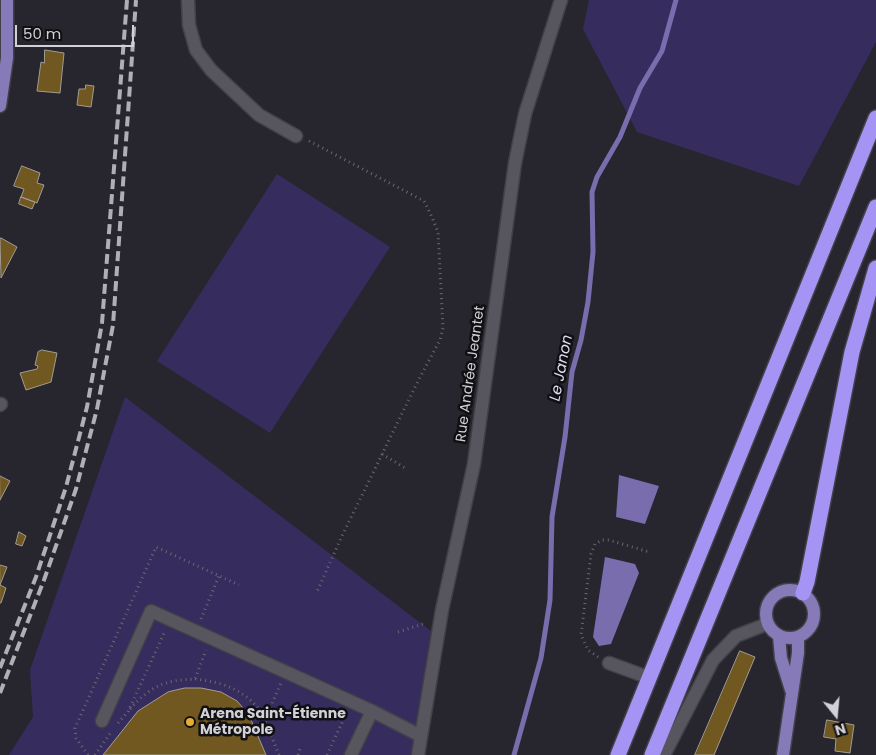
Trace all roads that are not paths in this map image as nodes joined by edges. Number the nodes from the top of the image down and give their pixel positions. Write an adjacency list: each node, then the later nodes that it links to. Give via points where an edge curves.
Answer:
1 (7, 0): 4 (main road, via 7,58)
2 (188, 0): 6 (street, via 196,50 211,70 258,115)
3 (561, 0): 18 (street, Rue Andrée Jeantet, via 525,114 514,162 471,480 441,618)
4 (0, 106)
5 (876, 118): 14 (highway)
6 (296, 136)
7 (876, 207): 24 (highway)
8 (876, 268): 9 (highway, via 852,352)
9 (803, 593): 10 (main road, via 788,590 774,596 766,609); 12 (main road, via 812,604 814,617 809,630)
10 (767, 624): 11 (main road); 25 (street, via 736,636 713,660)
11 (779, 636): 12 (main road); 15 (main road)
12 (798, 638): 15 (main road)
13 (609, 663): 14 (street)
14 (650, 678): 19 (highway)
15 (792, 691): 26 (main road)
16 (372, 711): 17 (street, via 151,611); 18 (street); 20 (street)
17 (102, 721)
18 (422, 736): 21 (street, Rue Andrée Jeantet)
19 (625, 740): 22 (highway); 23 (highway)
20 (352, 755)
21 (418, 755)
22 (609, 755)
23 (618, 755)
24 (652, 755)
25 (664, 755)
26 (783, 755)

